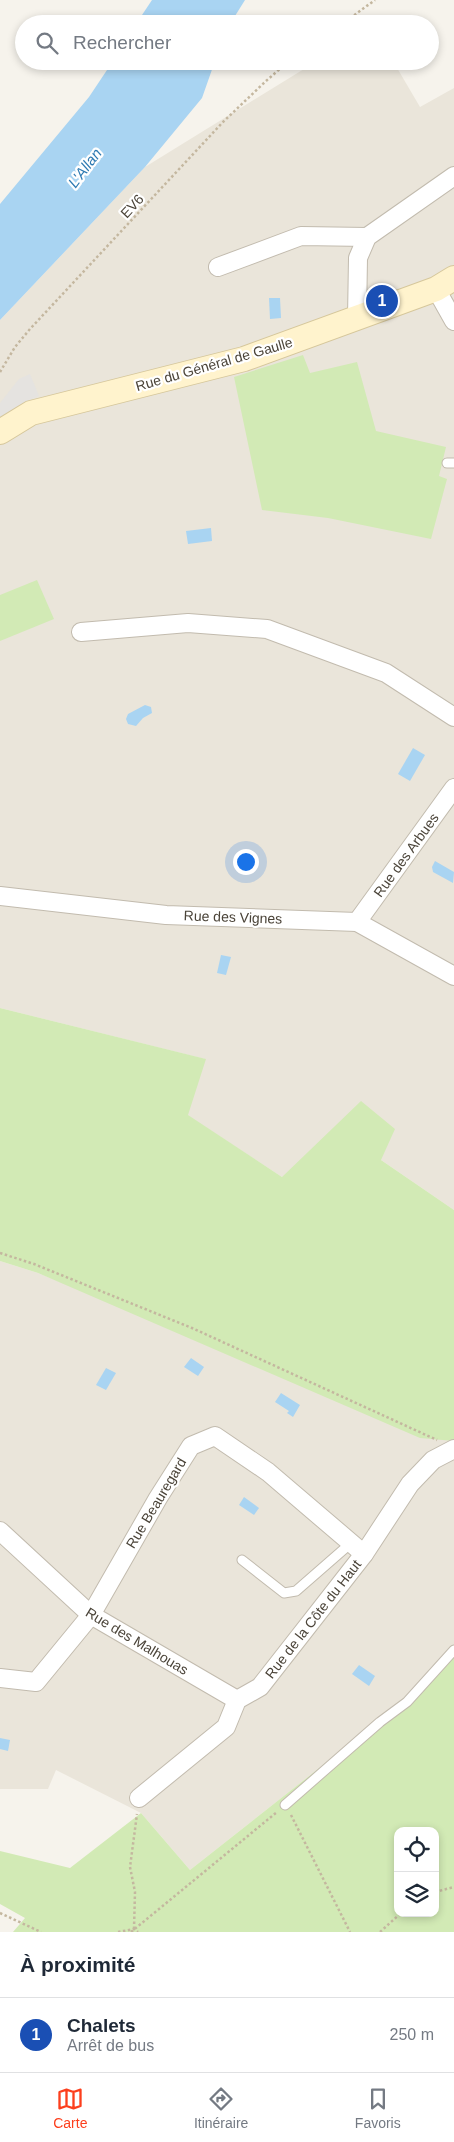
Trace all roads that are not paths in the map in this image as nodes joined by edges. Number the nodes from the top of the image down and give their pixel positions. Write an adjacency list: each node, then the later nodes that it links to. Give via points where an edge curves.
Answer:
1 (454, 176): 2 (street)
2 (368, 237): 3 (street, via 301,236); 5 (street, via 358,258)
3 (218, 267)
4 (445, 284): 5 (main road, Rue du Général de Gaulle); 6 (street)
5 (357, 318): 7 (main road, Rue du Général de Gaulle, via 244,359 31,413)
6 (454, 321)
7 (0, 432)
8 (81, 632): 9 (street, via 188,624 267,629 386,673)
9 (454, 717)
10 (454, 788): 12 (street, Rue des Arbues)
11 (0, 896): 12 (street, Rue des Vignes, via 166,915)
12 (357, 922): 13 (street, Rue des Vignes)
13 (454, 976)
14 (453, 1449): 16 (street, Rue de la Côte du Haut, via 433,1460)
15 (0, 1531): 18 (street, Rue des Malhouas)
16 (358, 1548): 17 (lane, via 296,1591 284,1593); 18 (street, Rue Beauregard, via 268,1472 215,1436 191,1446); 21 (street, Rue de la Côte du Haut, via 260,1687)
17 (242, 1560)
18 (90, 1615): 20 (street, Rue Beauregard, via 36,1682); 21 (street, Rue des Malhouas)
19 (454, 1650): 23 (lane, via 407,1702)
20 (0, 1678)
21 (237, 1700): 22 (street, via 226,1727)
22 (139, 1798)
23 (285, 1805)

